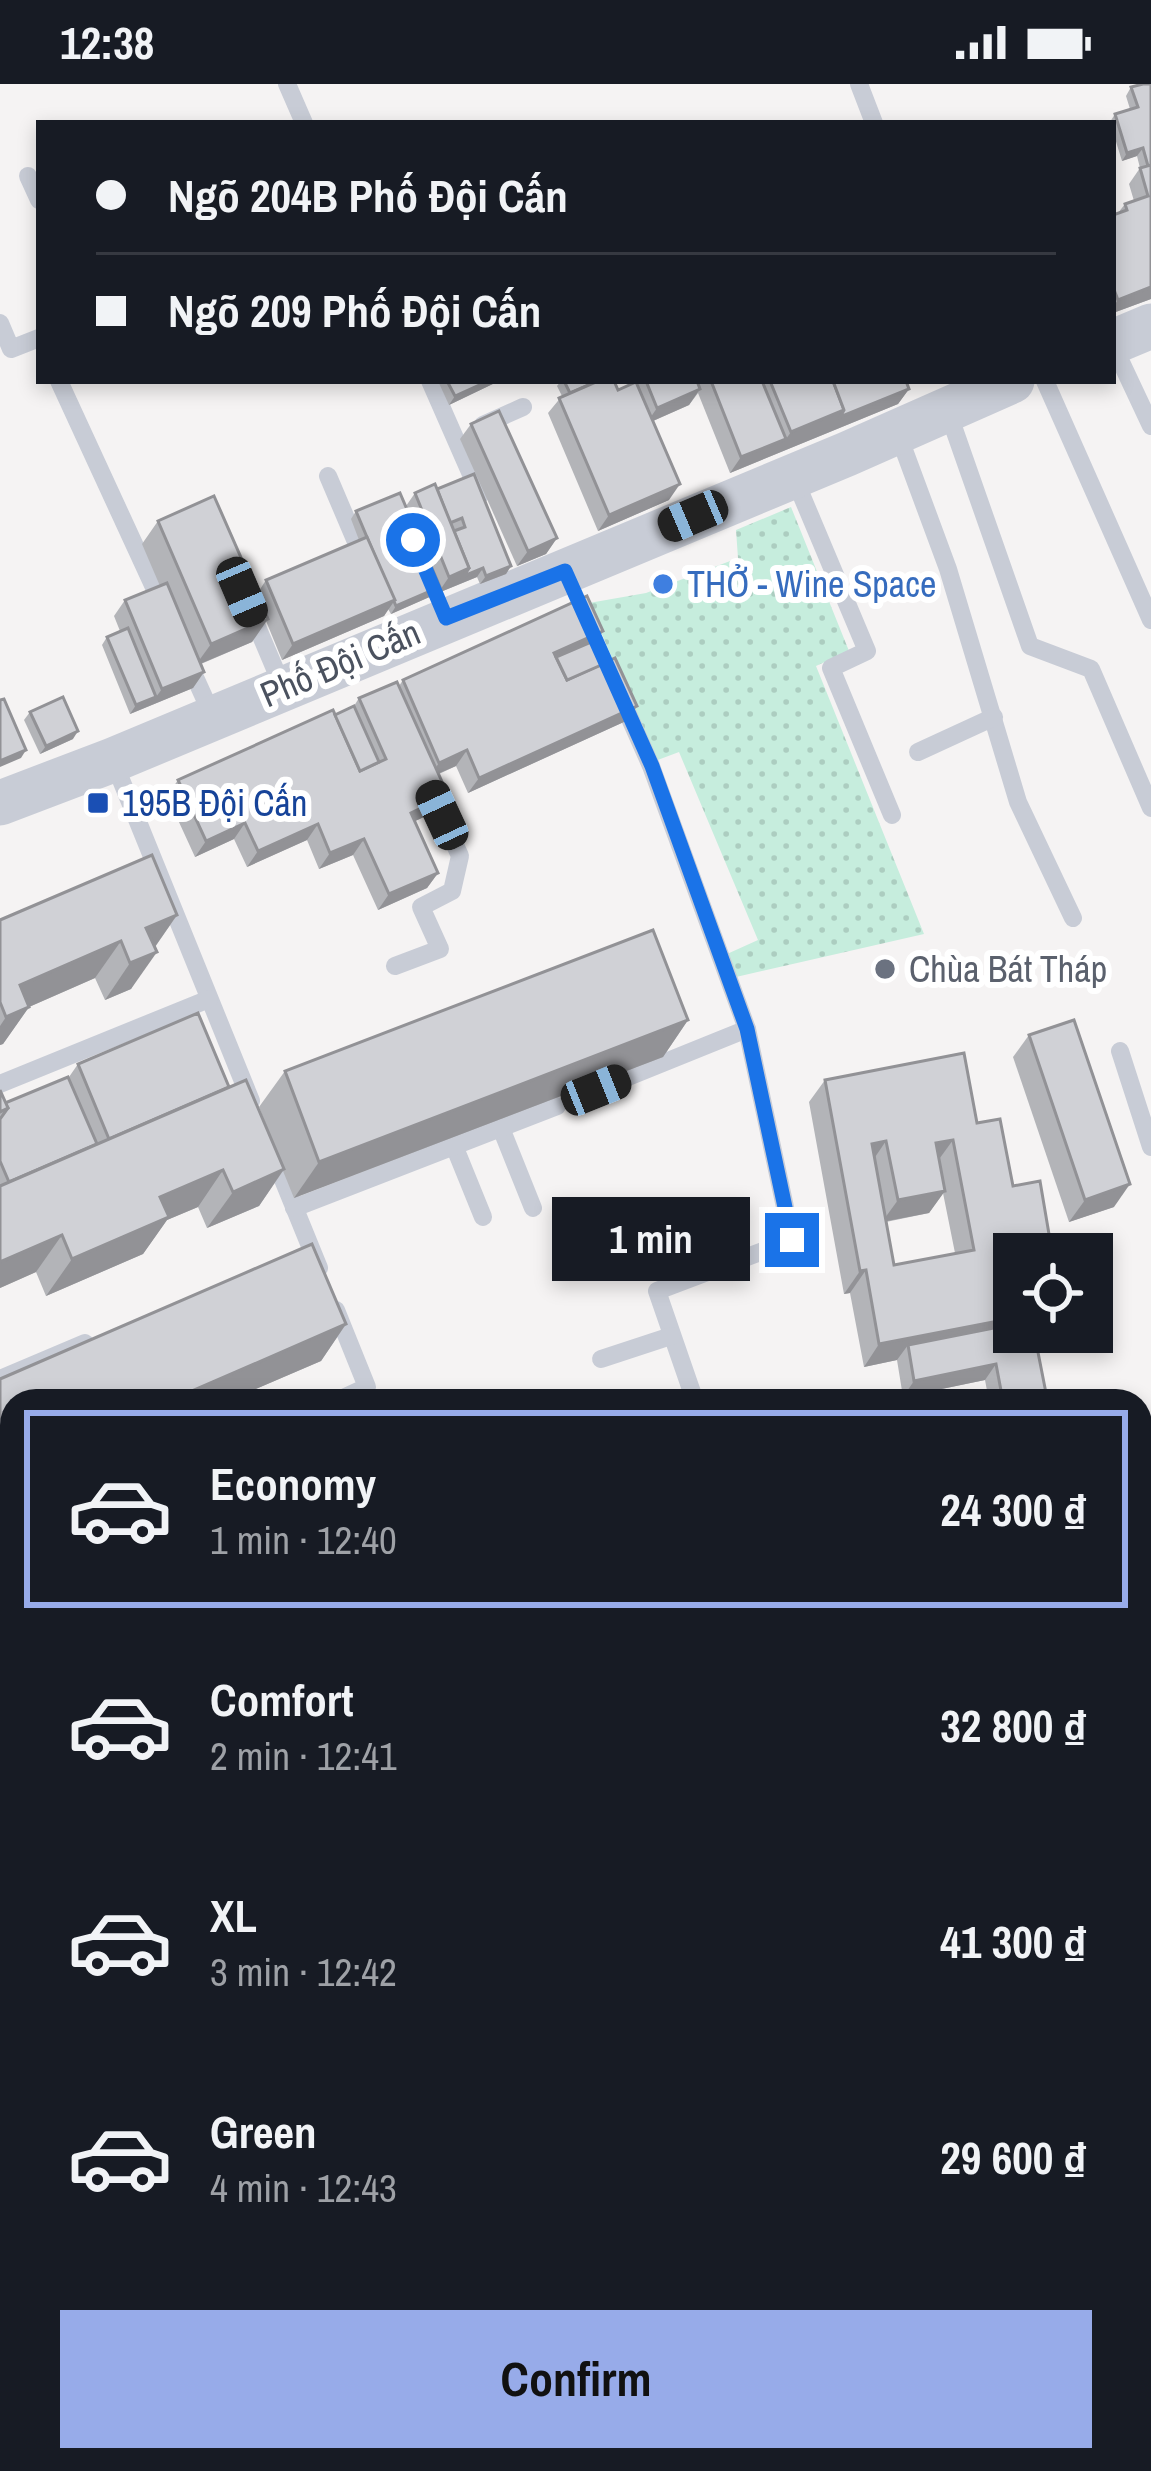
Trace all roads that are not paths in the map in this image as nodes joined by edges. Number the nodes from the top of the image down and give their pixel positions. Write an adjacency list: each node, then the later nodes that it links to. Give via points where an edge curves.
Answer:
1 (287, 84): 3 (lane)
2 (859, 84): 4 (lane)
3 (303, 120)
4 (873, 120)
5 (28, 176): 6 (lane)
6 (36, 193)
7 (0, 323): 9 (lane, via 11,349)
8 (1151, 326): 10 (street)
9 (36, 339)
10 (1116, 343)
11 (1116, 350): 17 (lane)
12 (60, 384): 28 (lane)
13 (431, 384): 19 (lane)
14 (1046, 384): 25 (lane)
15 (977, 392): 18 (street, Phố Đội Cấn); 34 (lane, via 1030,646 1091,669)
16 (523, 407): 19 (lane)
17 (1151, 426)
18 (897, 431): 20 (street, Phố Đội Cấn); 29 (lane)
19 (454, 437): 22 (lane)
20 (793, 475): 27 (street, Phố Đội Cấn, via 570,582 515,577); 35 (lane, via 867,651 831,668)
21 (328, 476): 23 (lane)
22 (492, 524)
23 (371, 578)
24 (242, 592): 27 (lane)
25 (1151, 620)
26 (613, 680): 39 (lane)
27 (283, 688): 28 (street, Phố Đội Cấn)
28 (213, 717): 31 (street, Phố Đội Cấn)
29 (994, 717): 30 (lane); 36 (lane, via 1018,802)
30 (918, 752)
31 (113, 760): 33 (street, Phố Đội Cấn); 38 (lane)
32 (423, 774): 37 (lane, via 460,856 452,891 422,907 440,949)
33 (0, 803)
34 (1151, 808)
35 (892, 815)
36 (1073, 918)
37 (395, 966)
38 (209, 999): 41 (lane); 44 (lane, via 259,1093)
39 (747, 1029): 42 (lane); 53 (lane, via 792,1240 657,1291)
40 (1120, 1051): 47 (lane)
41 (0, 1084)
42 (596, 1090)
43 (557, 1106): 45 (lane)
44 (258, 1119)
45 (501, 1128): 48 (lane); 50 (lane)
46 (267, 1141): 49 (lane)
47 (1151, 1147)
48 (454, 1148): 49 (lane); 51 (lane)
49 (294, 1208): 56 (lane)
50 (533, 1208)
51 (483, 1217)
52 (109, 1332): 55 (lane)
53 (671, 1336): 54 (lane); 57 (lane)
54 (601, 1359)
55 (0, 1379)
56 (365, 1389)
57 (691, 1389)

